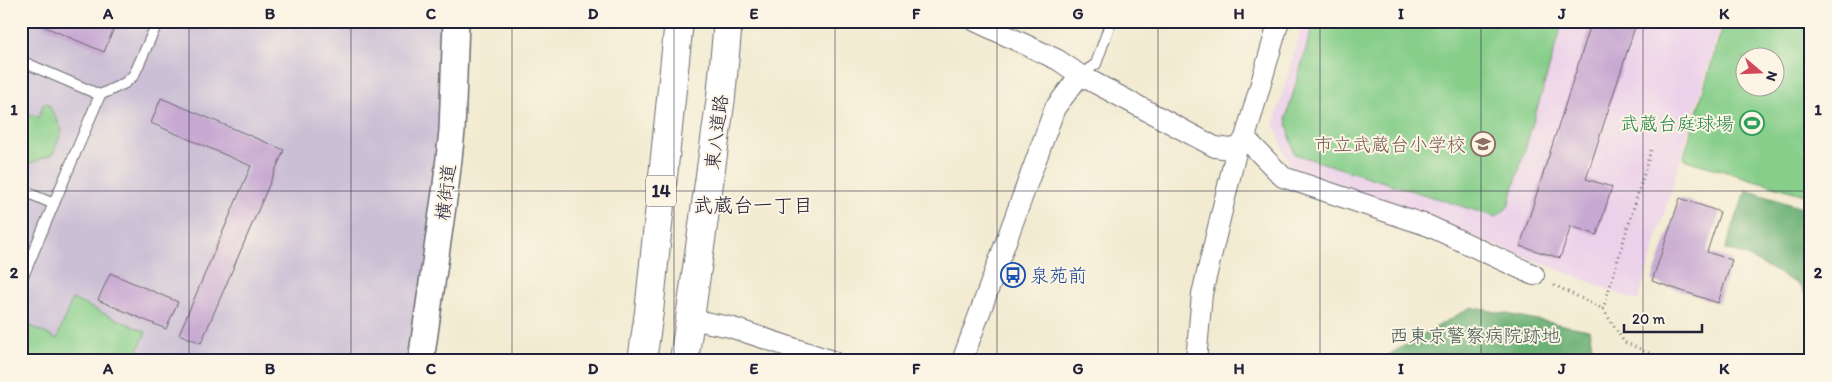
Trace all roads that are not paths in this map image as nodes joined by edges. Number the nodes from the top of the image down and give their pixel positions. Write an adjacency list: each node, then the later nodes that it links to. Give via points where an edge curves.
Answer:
1 (158, 21): 11 (lane, via 134,75)
2 (456, 21): 19 (street, 横街道, via 451,140)
3 (679, 21): 15 (main road, 14)
4 (697, 21): 15 (main road, via 689,99)
5 (728, 21): 18 (main road, 東八道路, via 721,97)
6 (975, 21): 10 (street, via 1058,60)
7 (1111, 21): 10 (lane, via 1096,64)
8 (1279, 21): 12 (street)
9 (21, 61): 11 (lane)
10 (1080, 75): 12 (street, via 1215,147 1230,149); 23 (street, via 1055,108)
11 (100, 95): 14 (lane)
12 (1241, 143): 16 (street, via 1283,177 1429,226); 24 (street, via 1202,294)
13 (21, 190): 14 (lane)
14 (54, 204): 17 (lane)
15 (658, 228): 20 (main road, 14)
16 (1534, 275)
17 (21, 281)
18 (690, 319): 21 (main road, 東八道路); 22 (street, via 730,327)
19 (421, 361)
20 (642, 361)
21 (684, 361)
22 (832, 361)
23 (962, 361)
24 (1196, 361)

